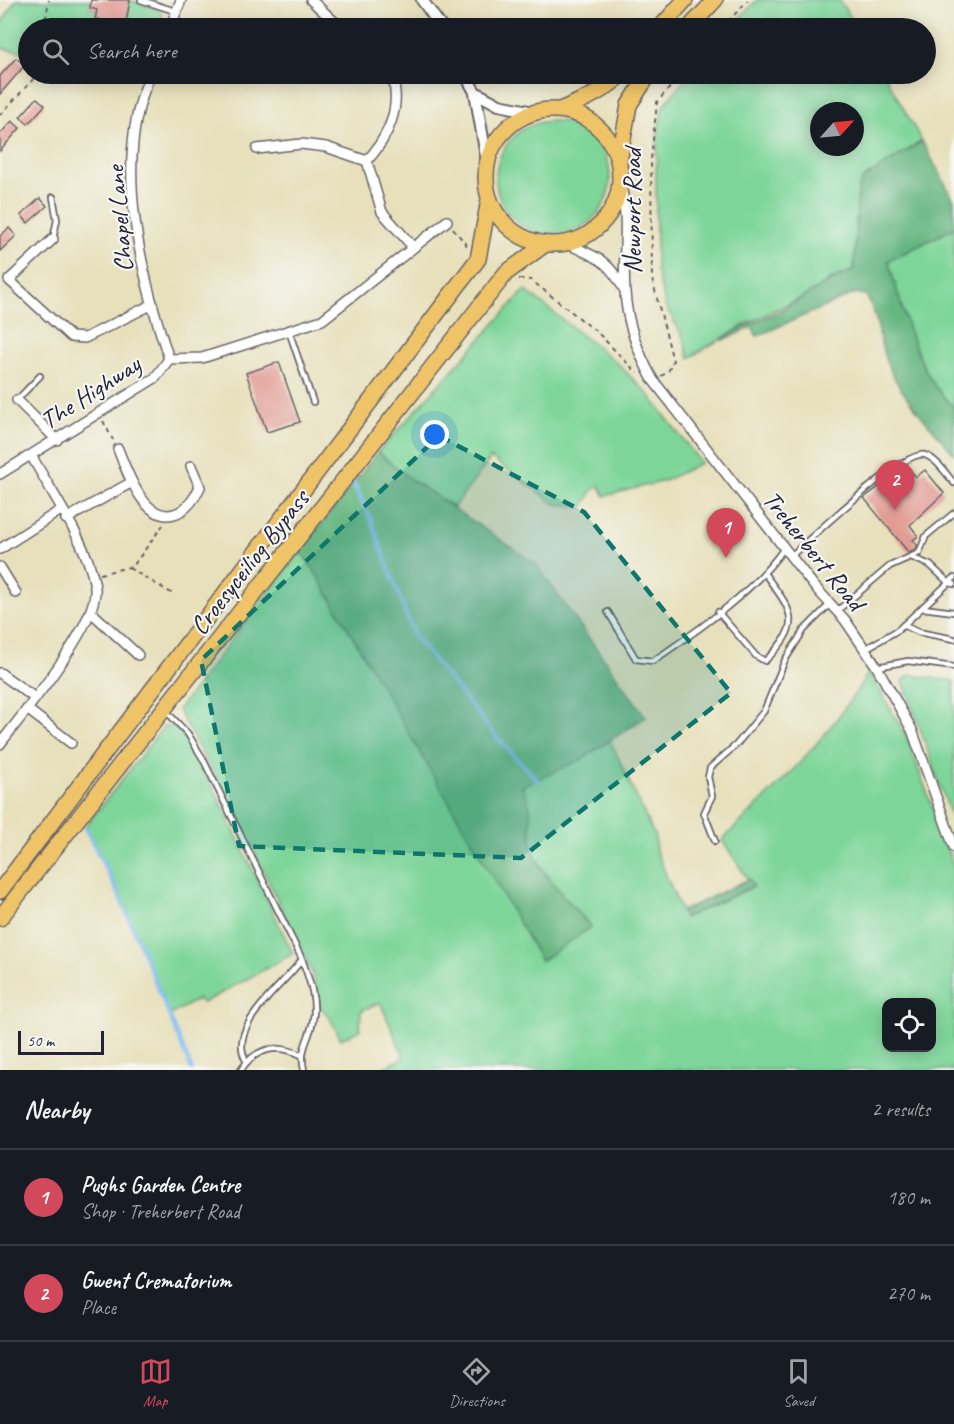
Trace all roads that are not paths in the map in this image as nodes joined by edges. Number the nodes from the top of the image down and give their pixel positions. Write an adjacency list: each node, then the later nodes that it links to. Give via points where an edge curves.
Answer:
1 (141, 0): 7 (lane)
2 (181, 0): 7 (street)
3 (311, 0): 9 (street)
4 (422, 0): 10 (street)
5 (685, 0): 11 (highway)
6 (715, 0): 12 (highway)
7 (176, 12): 8 (street)
8 (174, 18)
9 (330, 18)
10 (435, 18)
11 (669, 18)
12 (698, 18)
13 (148, 84): 34 (street, Chapel Lane, via 134,136 134,181 137,238)
14 (393, 84): 22 (street, via 392,124)
15 (471, 84): 18 (street)
16 (611, 84): 19 (highway)
17 (643, 84): 24 (highway, via 629,105)
18 (475, 92): 20 (street, via 499,105); 23 (street)
19 (560, 110): 20 (highway); 24 (highway, via 580,115 598,126 612,143)
20 (534, 112): 23 (highway, via 504,131)
21 (257, 149): 22 (street, via 301,144 326,147)
22 (367, 161): 32 (street, via 382,212)
23 (487, 162): 27 (highway)
24 (619, 162): 25 (highway)
25 (621, 185): 31 (highway, via 604,223); 33 (street, Treherbert Road, via 627,211)
26 (53, 197): 29 (lane, via 57,220)
27 (489, 200): 30 (highway, via 510,230 526,240); 77 (highway, Croesyceiliog Bypass, via 478,259)
28 (447, 221): 32 (street)
29 (53, 239): 34 (street, via 9,280 71,337 86,338)
30 (544, 244): 31 (highway); 72 (highway, Croesyceiliog Bypass, via 505,275)
31 (568, 244): 33 (street, Treherbert Road, via 612,268)
32 (413, 247): 35 (street, via 322,320)
33 (625, 291): 50 (street, Treherbert Road, via 634,337 653,381)
34 (151, 304): 36 (street, Chapel Lane)
35 (289, 331): 36 (street, via 202,358); 39 (lane)
36 (169, 359): 40 (street, The Highway, via 155,378)
37 (40, 376): 38 (lane)
38 (17, 400): 40 (street)
39 (313, 402)
40 (57, 440): 42 (street, The Highway)
41 (118, 449): 45 (street)
42 (31, 455): 44 (street, The Highway); 48 (street)
43 (191, 466): 45 (street, via 200,487 192,503 180,513 167,514 153,508 141,498)
44 (0, 474)
45 (132, 482): 48 (street)
46 (954, 483): 50 (lane, via 935,461 916,454 903,460)
47 (954, 513): 51 (lane, via 926,536)
48 (63, 515): 49 (street); 59 (street, via 86,555 95,590)
49 (0, 549)
50 (788, 552): 53 (lane); 57 (street, Treherbert Road)
51 (913, 558): 55 (lane, via 930,565); 57 (lane, via 901,559)
52 (0, 567): 56 (street)
53 (764, 573): 61 (lane); 61 (lane, via 789,607 791,618 784,642 765,661 756,656)
54 (954, 578): 55 (lane)
55 (952, 583): 58 (lane)
56 (16, 593)
57 (833, 607): 65 (street, Treherbert Road); 75 (lane, via 804,630 785,660 764,711 736,746 710,768 712,796 704,813)
58 (923, 608): 62 (lane); 63 (lane)
59 (92, 612): 66 (street); 70 (street)
60 (608, 612): 61 (lane, via 636,659 653,661)
61 (718, 612)
62 (954, 612)
63 (903, 625): 64 (lane); 65 (lane)
64 (954, 639)
65 (865, 650): 67 (street, Treherbert Road)
66 (138, 655)
67 (877, 667): 68 (lane, via 908,661); 76 (street, Treherbert Road, via 912,730)
68 (954, 667)
69 (0, 674): 70 (street)
70 (35, 698): 71 (street)
71 (27, 709): 73 (street); 74 (street)
72 (164, 709): 78 (highway, Croesyceiliog Bypass); 79 (lane, via 188,734 203,759)
73 (71, 743)
74 (0, 744)
75 (715, 841)
76 (954, 847)
77 (0, 891)
78 (0, 918)
79 (302, 959): 80 (lane, via 313,988 314,1019); 81 (lane, via 261,1004 246,1030 242,1048)
80 (301, 1055): 81 (lane, via 268,1049); 83 (lane)
81 (247, 1062): 82 (lane)
82 (241, 1070)
83 (304, 1070)

